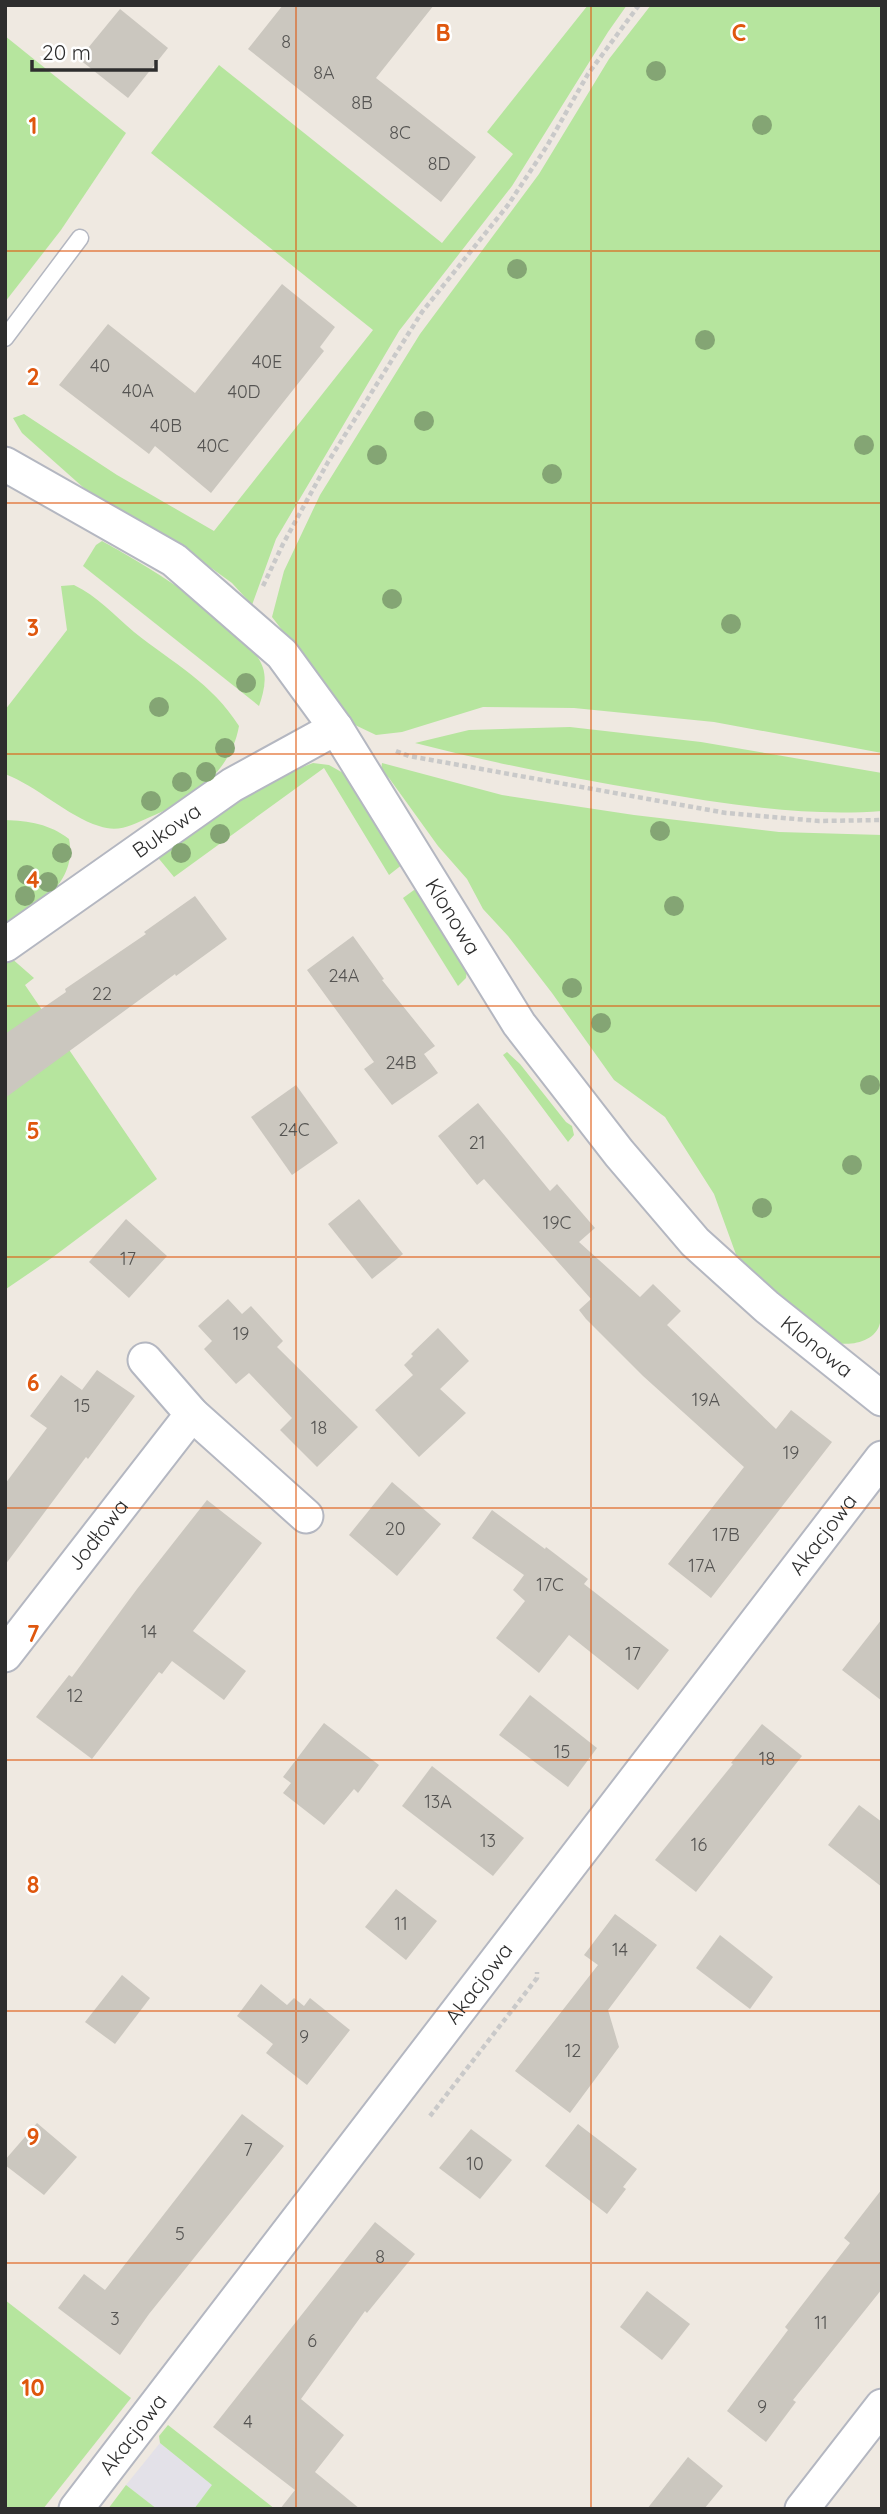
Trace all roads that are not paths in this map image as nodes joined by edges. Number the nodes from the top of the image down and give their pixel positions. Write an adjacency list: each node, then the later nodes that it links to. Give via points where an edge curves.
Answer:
1 (80, 238): 2 (lane)
2 (5, 338)
3 (5, 464): 4 (street, Klonowa, via 174,560 282,654)
4 (336, 728): 5 (street, Bukowa, via 232,785); 7 (street, Klonowa, via 519,1024 620,1153 695,1242)
5 (5, 945)
6 (145, 1360): 8 (street)
7 (882, 1399)
8 (192, 1414): 10 (street); 11 (street, Jodłowa)
9 (882, 1458): 13 (street, Akacjowa)
10 (306, 1516)
11 (5, 1655)
12 (882, 2406): 14 (street)
13 (76, 2509)
14 (802, 2509)

